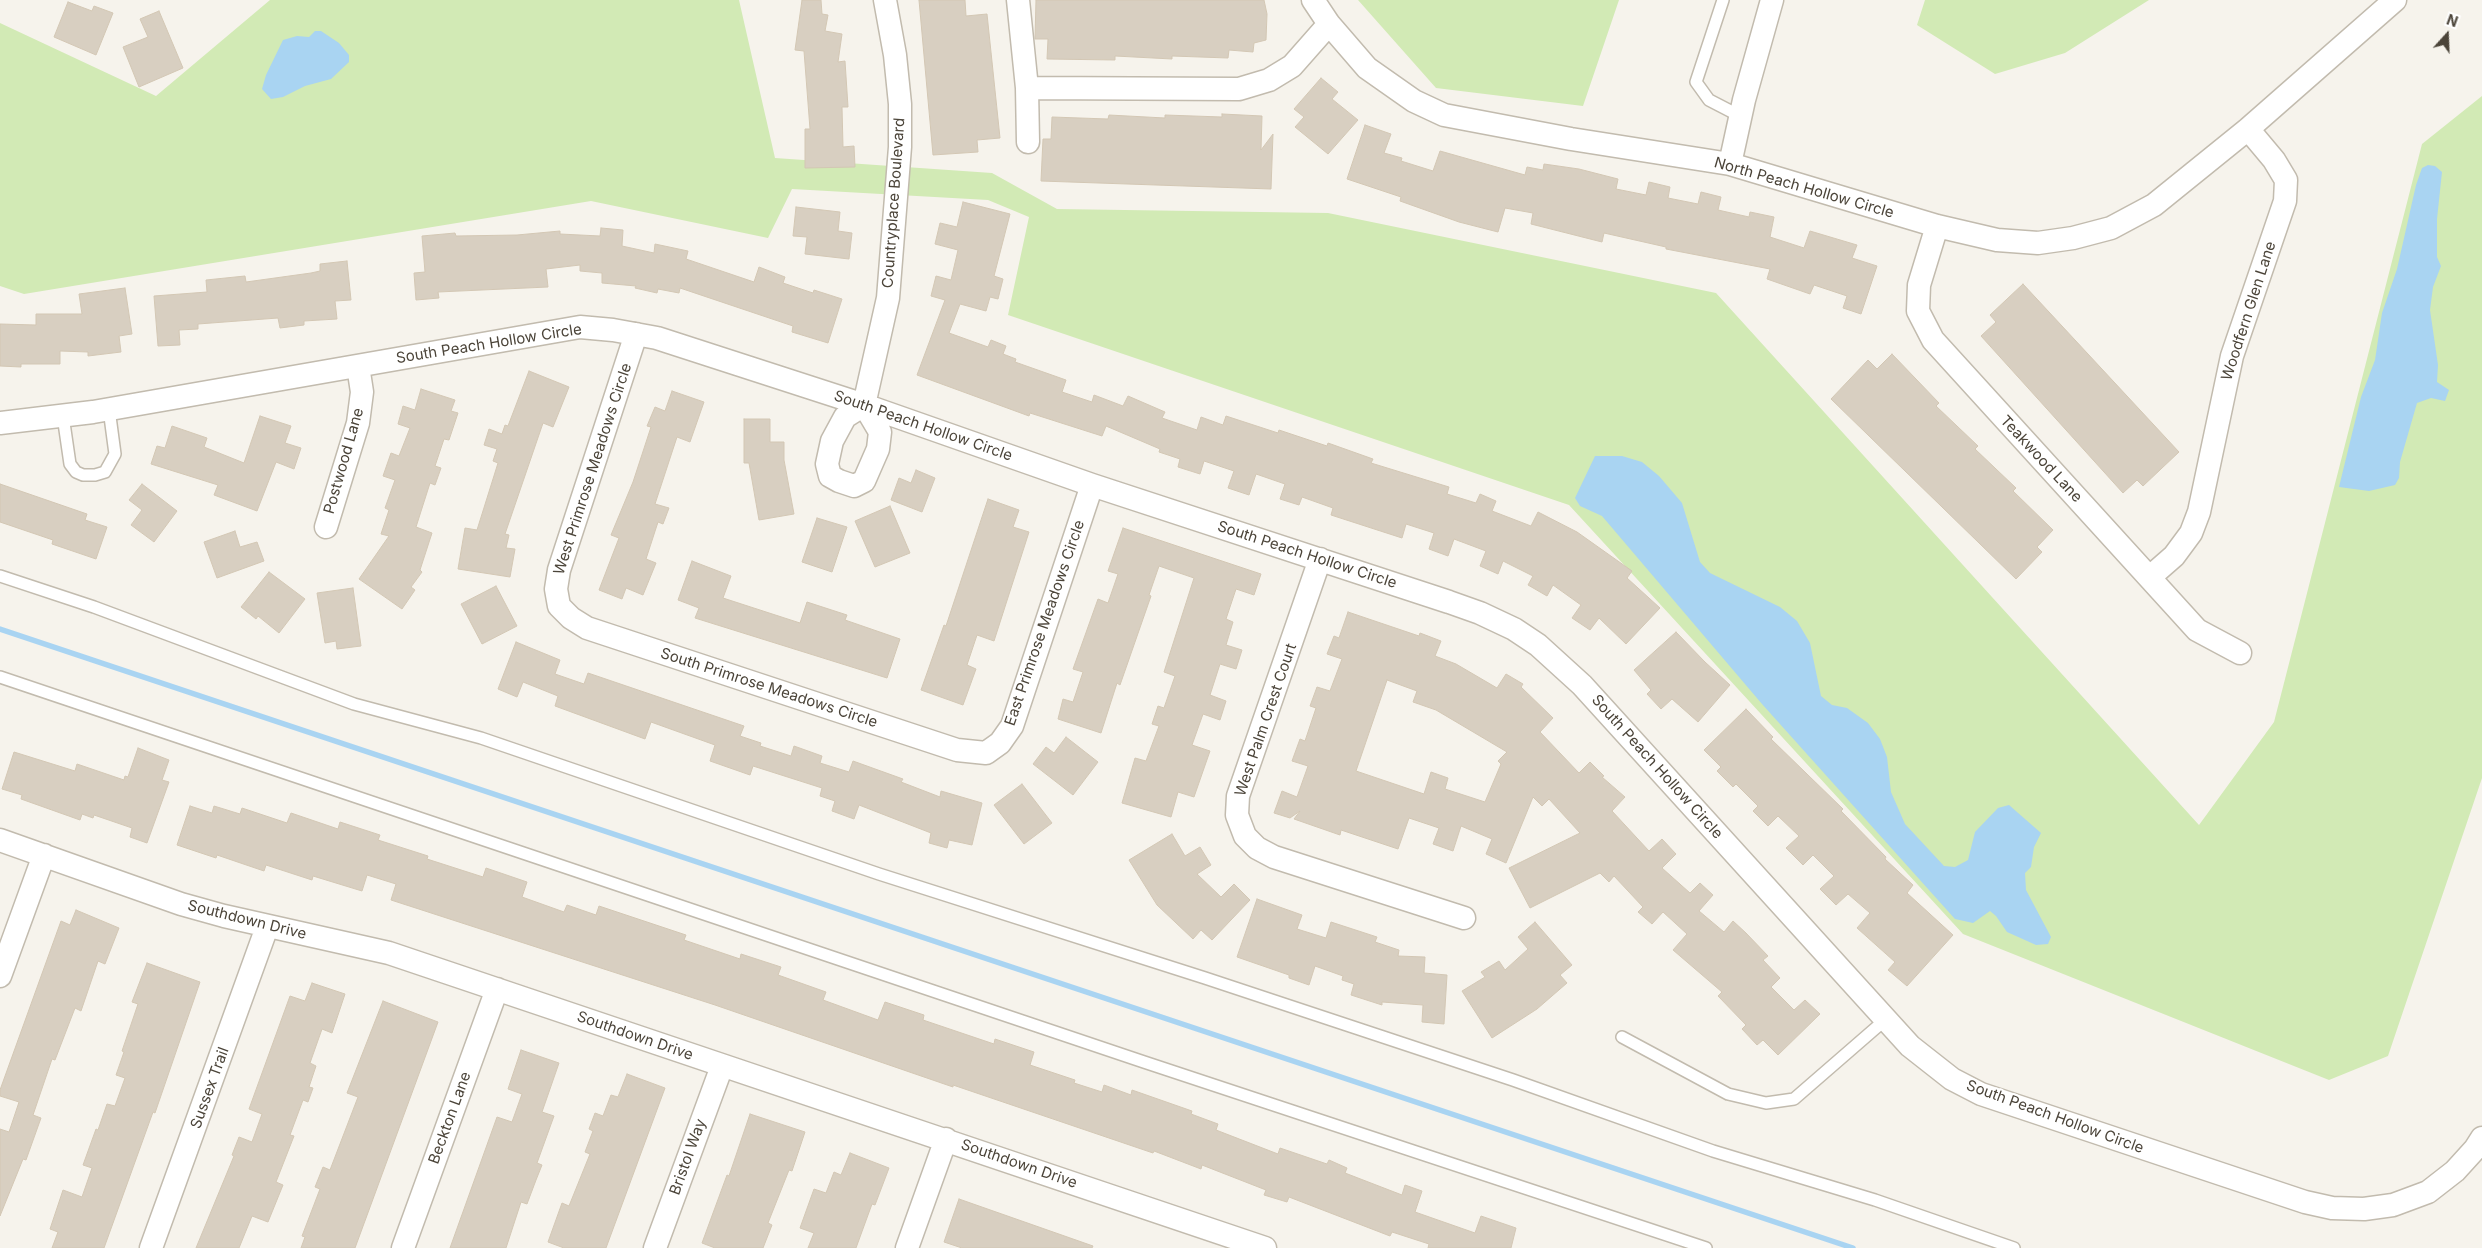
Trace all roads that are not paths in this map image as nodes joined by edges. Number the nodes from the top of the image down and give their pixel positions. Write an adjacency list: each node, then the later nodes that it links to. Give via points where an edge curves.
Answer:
1 (885, 0): 16 (street, Countryplace Boulevard, via 895,55 900,147 888,298)
2 (1018, 0): 8 (street)
3 (1312, 0): 7 (street, North Peach Hollow Circle)
4 (1722, 0): 9 (lane, via 1696,82 1710,100)
5 (1772, 0): 9 (street)
6 (2395, 0): 10 (street, North Peach Hollow Circle)
7 (1329, 24): 8 (street, via 1292,66 1270,80 1239,89); 12 (street, North Peach Hollow Circle, via 1367,68 1414,101 1444,114)
8 (1027, 88): 11 (street)
9 (1740, 116): 12 (street)
10 (2248, 130): 13 (street, North Peach Hollow Circle, via 2154,206 2111,228 2038,243 1998,240); 24 (street, Woodfern Glen Lane, via 2274,160 2286,180 2285,201 2232,356 2199,512 2191,534 2174,556)
11 (1028, 142)
12 (1730, 164): 13 (street, North Peach Hollow Circle)
13 (1937, 226): 24 (street, Teakwood Lane, via 1919,285 1918,311 1932,340)
14 (636, 334): 15 (street, South Peach Hollow Circle, via 580,327); 16 (street, South Peach Hollow Circle); 25 (street, West Primrose Meadows Circle, via 558,570 556,589)
15 (358, 366): 17 (street, South Peach Hollow Circle); 21 (street, Postwood Lane, via 362,392 358,423)
16 (864, 405): 20 (street, South Peach Hollow Circle)
17 (109, 409): 18 (street, South Peach Hollow Circle); 18 (lane, via 115,454 105,472 95,475 76,472 70,464)
18 (62, 416): 19 (street, South Peach Hollow Circle)
19 (0, 423)
20 (1092, 485): 22 (street, South Peach Hollow Circle); 28 (street, East Primrose Meadows Circle, via 1012,726 1000,743)
21 (326, 526)
22 (1320, 559): 31 (street, West Palm Crest Court, via 1238,796 1237,816 1246,836 1266,853); 35 (street, South Peach Hollow Circle, via 1480,613 1514,629 1546,651 1606,710)
23 (0, 576): 46 (lane, via 354,704 482,738 879,874 1215,981 1513,1080 1713,1151 1875,1200)
24 (2150, 577): 26 (street, Teakwood Lane, via 2197,630)
25 (559, 606): 28 (street, South Primrose Meadows Circle, via 587,628 957,750)
26 (2240, 652)
27 (0, 677): 45 (lane)
28 (986, 753)
29 (0, 840): 30 (street, Southdown Drive)
30 (44, 855): 32 (street, Southdown Drive, via 181,904); 33 (street)
31 (1464, 918)
32 (267, 927): 34 (street, Southdown Drive, via 388,953); 40 (street, Sussex Trail)
33 (0, 976)
34 (497, 989): 37 (street, Southdown Drive); 41 (street, Beckton Lane)
35 (1885, 1020): 36 (lane, via 1794,1100 1766,1103 1728,1094); 38 (street, South Peach Hollow Circle, via 1927,1062 1981,1094 2305,1202 2332,1208 2364,1209 2393,1205 2428,1192 2454,1171)
36 (1622, 1037)
37 (722, 1066): 39 (street, Southdown Drive); 42 (street, Bristol Way)
38 (2482, 1138)
39 (946, 1139): 43 (street); 44 (street, Southdown Drive)
40 (152, 1248)
41 (402, 1248)
42 (655, 1248)
43 (907, 1248)
44 (1265, 1248)
45 (1706, 1248)
46 (2014, 1248)

